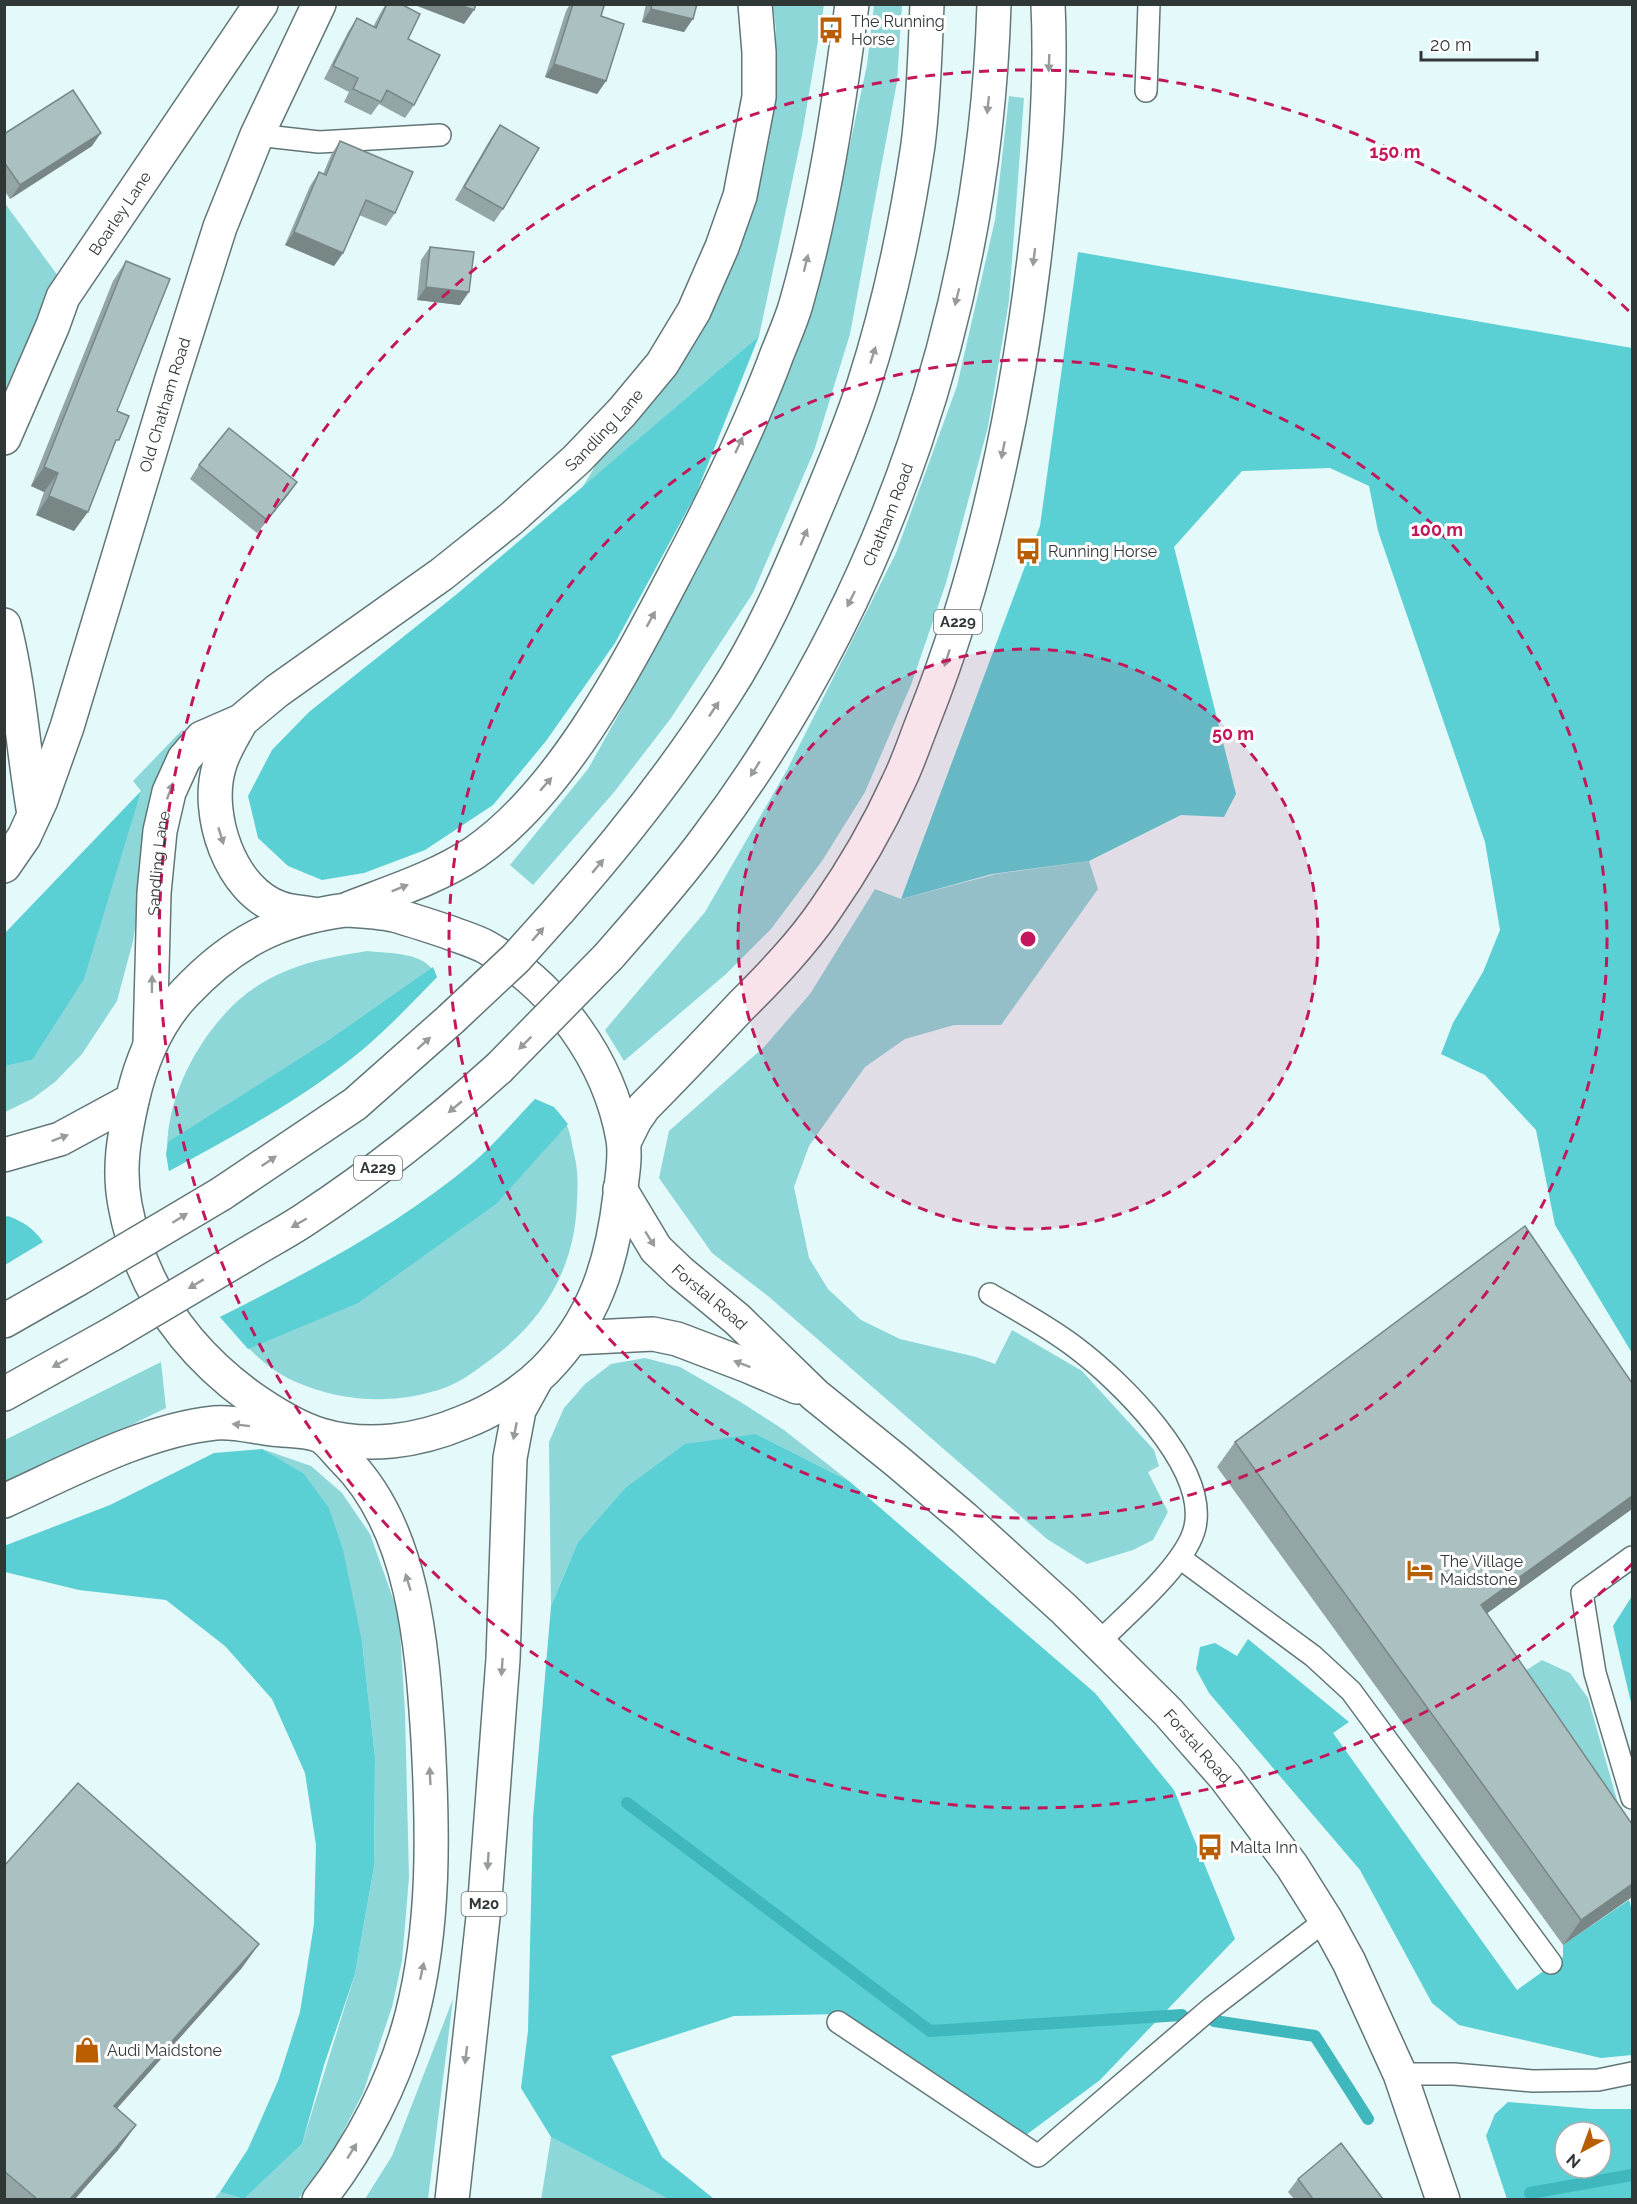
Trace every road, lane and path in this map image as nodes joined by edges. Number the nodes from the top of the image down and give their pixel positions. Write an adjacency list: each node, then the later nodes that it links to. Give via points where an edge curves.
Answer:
1 (261, 4): 12 (main road, Boarley Lane, via 63,297)
2 (319, 4): 10 (main road, Old Chatham Road)
3 (755, 4): 14 (main road, Sandling Lane, via 759,97 740,196 694,310 662,364 577,459 512,518)
4 (852, 4): 17 (main road, one-way to 4, via 436,874 474,852 506,826 549,782 577,743 654,614 714,499 758,403 795,307 829,158)
5 (927, 4): 25 (main road, one-way to 5, bridge, via 221,1194 355,1104 516,958 634,822 683,756 725,693 783,588 864,386 901,244 918,143)
6 (994, 4): 28 (main road, Chatham Road / A229, one-way to 28, bridge, via 988,111 961,279 909,461 884,527 823,654 746,783 693,856 609,956 458,1105 309,1217)
7 (1048, 4): 21 (main road, A229, one-way to 21, via 1048,121 1027,316 989,518 939,681 898,784 824,912 778,968 644,1107)
8 (1149, 4): 9 (lane)
9 (1146, 91)
10 (257, 135): 11 (lane, via 319,142); 15 (main road, Old Chatham Road, via 220,227 68,727)
11 (440, 135)
12 (4, 438)
13 (4, 625): 15 (main road, via 16,679)
14 (241, 721): 18 (main road, Sandling Lane, one-way to 18, via 219,766 215,795 217,823 226,852 241,877 261,898 279,908); 19 (main road, Sandling Lane, one-way to 14, via 154,893 160,831 169,792 184,759 202,738)
15 (34, 814): 16 (main road, Old Chatham Road)
16 (4, 867)
17 (346, 910): 18 (main road); 21 (main road, via 392,915 484,946 539,987 583,1038 597,1062 614,1101)
18 (312, 914): 19 (main road, via 254,937 226,955 173,1005)
19 (150, 1043): 20 (main road)
20 (132, 1100): 22 (main road, one-way to 20, via 60,1139); 30 (main road, via 123,1139 125,1203 150,1282 177,1328 204,1358 271,1411)
21 (624, 1142): 23 (main road)
22 (4, 1155)
23 (620, 1189): 26 (main road, via 617,1223 602,1280); 29 (main road, Forstal Road, one-way to 29, via 656,1249 737,1318)
24 (990, 1294): 33 (lane, via 1074,1346 1106,1372 1167,1441 1191,1488 1194,1506 1195,1526)
25 (4, 1321)
26 (573, 1338): 27 (main road); 29 (main road, Forstal Road, one-way to 26, via 748,1366 653,1334)
27 (537, 1378): 30 (main road, via 478,1416 438,1433 367,1442); 42 (main road, M20, one-way to 42, via 519,1410 510,1458 503,1659 486,1887)
28 (4, 1394)
29 (815, 1395): 34 (main road, Forstal Road, via 964,1518)
30 (320, 1435): 31 (main road, one-way to 31, via 217,1423 122,1448); 41 (main road, one-way to 30, via 374,2114 411,2018 424,1962 432,1809 420,1639 411,1592 393,1537 372,1492)
31 (4, 1501)
32 (1632, 1557): 35 (lane, via 1582,1593 1595,1673)
33 (1180, 1558): 34 (lane); 37 (lane, via 1313,1656 1351,1691)
34 (1099, 1642): 36 (main road, Forstal Road, via 1225,1777 1292,1866)
35 (1632, 1798)
36 (1326, 1920): 38 (lane, via 1210,2008 1038,2156); 40 (main road, Forstal Road)
37 (1551, 1963)
38 (838, 2022)
39 (1632, 2073): 40 (lane, via 1598,2080 1533,2081)
40 (1400, 2074): 43 (main road, Forstal Road)
41 (319, 2199)
42 (452, 2199)
43 (1443, 2199)

